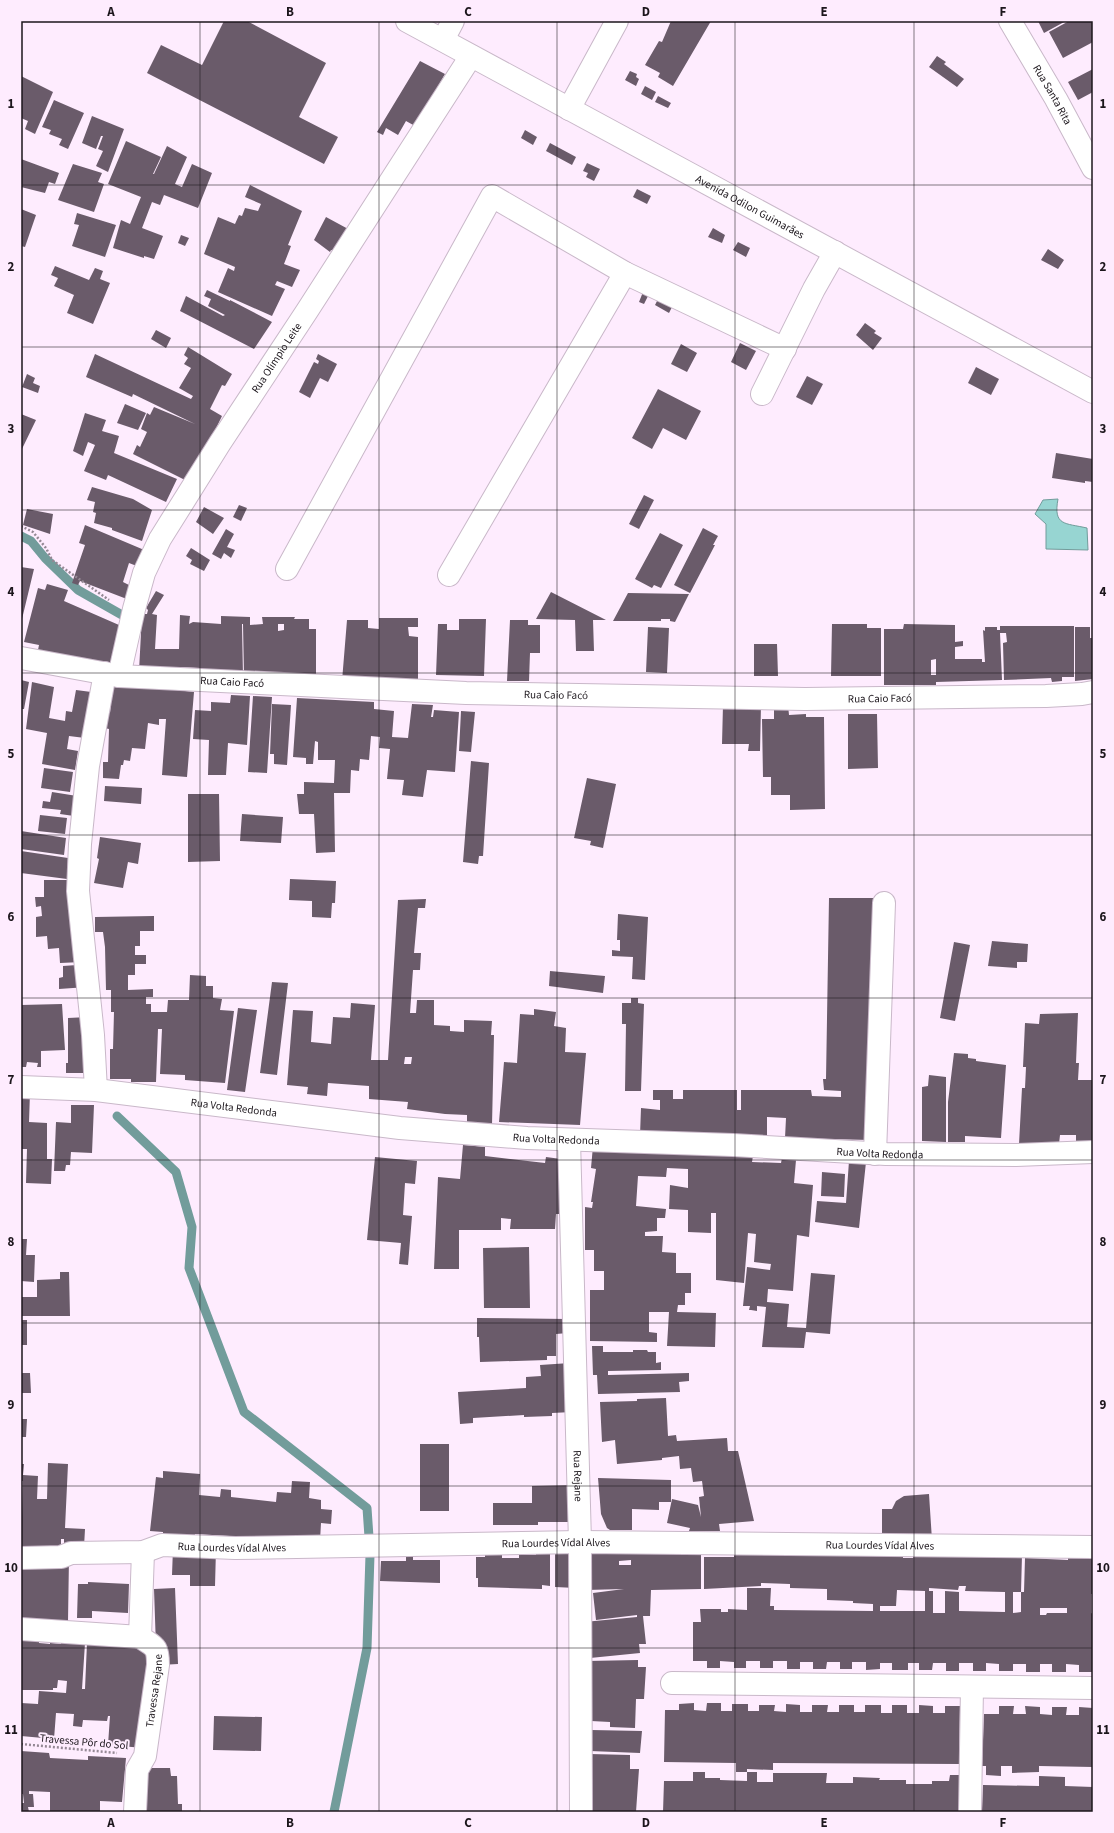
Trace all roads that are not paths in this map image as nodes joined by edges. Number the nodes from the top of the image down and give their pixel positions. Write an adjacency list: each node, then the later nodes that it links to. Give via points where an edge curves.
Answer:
1 (407, 21): 5 (street, Avenida Odilon Guimarães)
2 (453, 21): 5 (street)
3 (617, 21): 7 (street)
4 (1010, 21): 8 (street, Rua Santa Rita)
5 (443, 40): 6 (street, Avenida Odilon Guimarães)
6 (471, 56): 7 (street, Avenida Odilon Guimarães); 17 (street, Rua Olímpio Leite, via 175,514 144,573)
7 (569, 109): 9 (street, Avenida Odilon Guimarães)
8 (1093, 168)
9 (835, 252): 11 (street); 12 (street, Avenida Odilon Guimarães)
10 (625, 273): 11 (street); 14 (street, via 492,196); 15 (street)
11 (785, 349): 13 (street)
12 (1093, 392)
13 (762, 394)
14 (287, 570)
15 (449, 575)
16 (21, 658): 17 (street, Rua Caio Facó)
17 (112, 674): 18 (street, Rua Caio Facó, via 357,688 582,696 805,699 1046,696); 21 (street, Rua Olímpio Leite, via 88,766 78,892)
18 (1093, 692)
19 (884, 904): 24 (street)
20 (21, 1087): 21 (street, Rua Volta Redonda)
21 (96, 1090): 22 (street, Rua Volta Redonda, via 400,1128)
22 (569, 1140): 24 (street, Rua Volta Redonda, via 734,1145); 25 (street, Rua Rejane)
23 (1093, 1152): 24 (street, Rua Volta Redonda, via 1016,1156)
24 (875, 1154)
25 (580, 1542): 26 (street, Rua Lourdes Vídal Alves); 27 (street, Rua Lourdes Vídal Alves, via 235,1548 162,1545); 35 (street, Rua Rejane)
26 (1093, 1547)
27 (143, 1552): 28 (street, Rua Lourdes Vídal Alves, via 71,1553 61,1557); 30 (street)
28 (21, 1558)
29 (21, 1629): 30 (street)
30 (140, 1637): 34 (street, Travessa Rejane, via 158,1651 145,1756 137,1770)
31 (672, 1683): 32 (street)
32 (972, 1687): 33 (street); 36 (street)
33 (1093, 1688)
34 (135, 1812)
35 (581, 1812)
36 (970, 1812)

